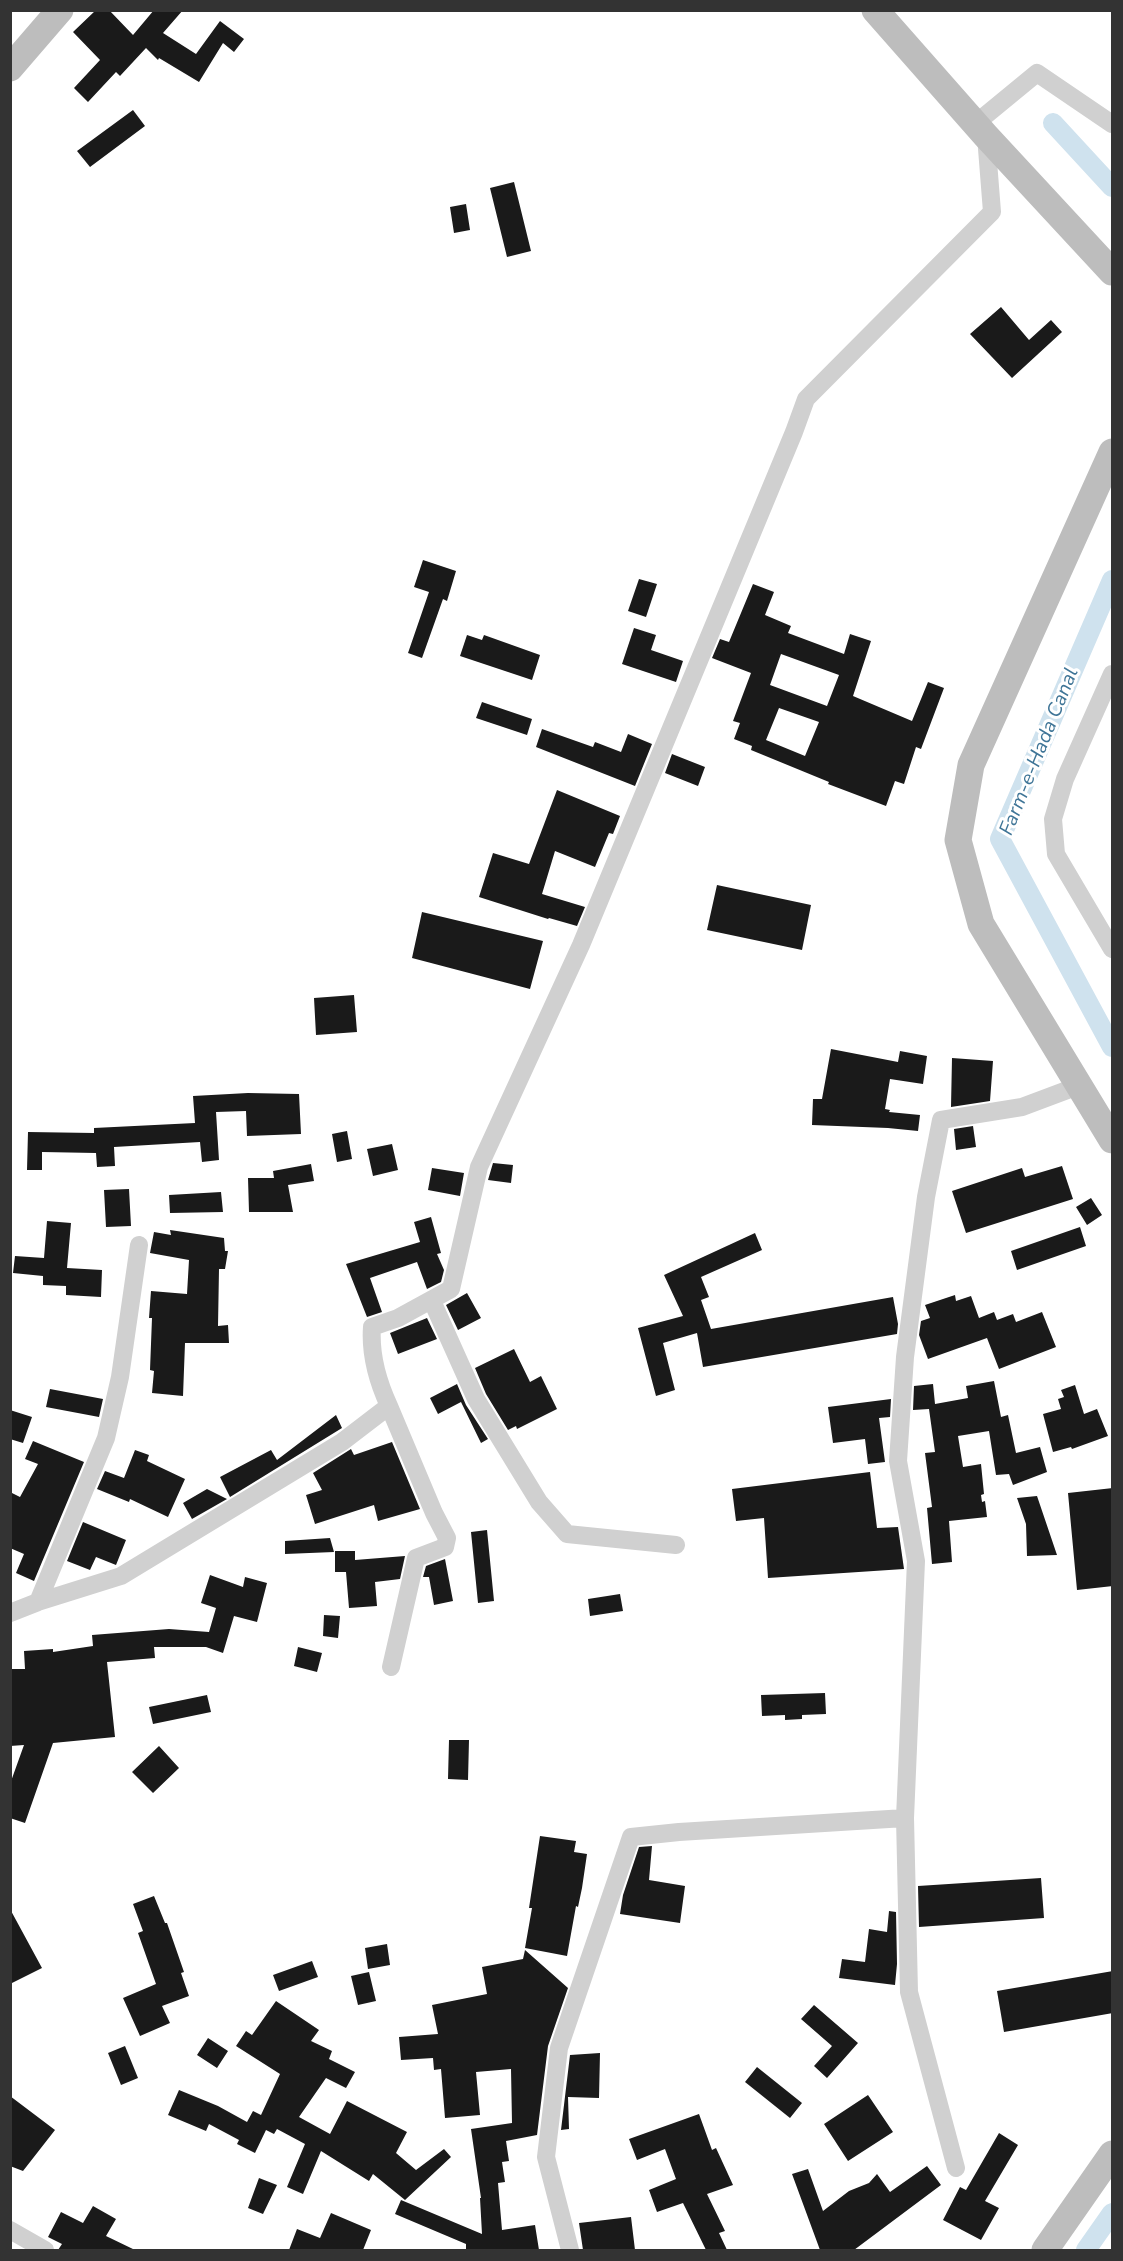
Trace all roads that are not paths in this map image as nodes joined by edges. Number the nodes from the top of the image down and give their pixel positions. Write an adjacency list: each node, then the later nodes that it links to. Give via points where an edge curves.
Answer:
1 (59, 11): 3 (street)
2 (887, 15): 5 (street)
3 (10, 68)
4 (1113, 124): 5 (street, via 1037,73)
5 (981, 130): 6 (street); 13 (street, via 992,212 806,399 581,945 479,1167 451,1289)
6 (1113, 272)
7 (1113, 452): 10 (street, via 971,765 958,840 981,924)
8 (1113, 674): 9 (street, via 1065,779 1053,819 1056,854)
9 (1113, 949)
10 (1078, 1086): 11 (street); 19 (street, via 1022,1107 941,1120 926,1197 905,1357 898,1461 916,1561)
11 (1113, 1140)
12 (139, 1245): 16 (street, via 120,1377 106,1438)
13 (432, 1301): 14 (street, via 372,1327 370,1347); 15 (street, via 476,1399 539,1502 567,1534)
14 (388, 1406): 16 (street, via 342,1442 121,1576); 18 (street, via 447,1538 445,1547 416,1558)
15 (676, 1545)
16 (38, 1602): 17 (street)
17 (10, 1613)
18 (391, 1667)
19 (905, 1818): 21 (street, via 909,1992); 24 (street, via 631,1837 559,2048 554,2080 546,2157)
20 (1113, 2154): 25 (street)
21 (956, 2168)
22 (10, 2230): 23 (street)
23 (45, 2250)
24 (570, 2250)
25 (1045, 2250)

